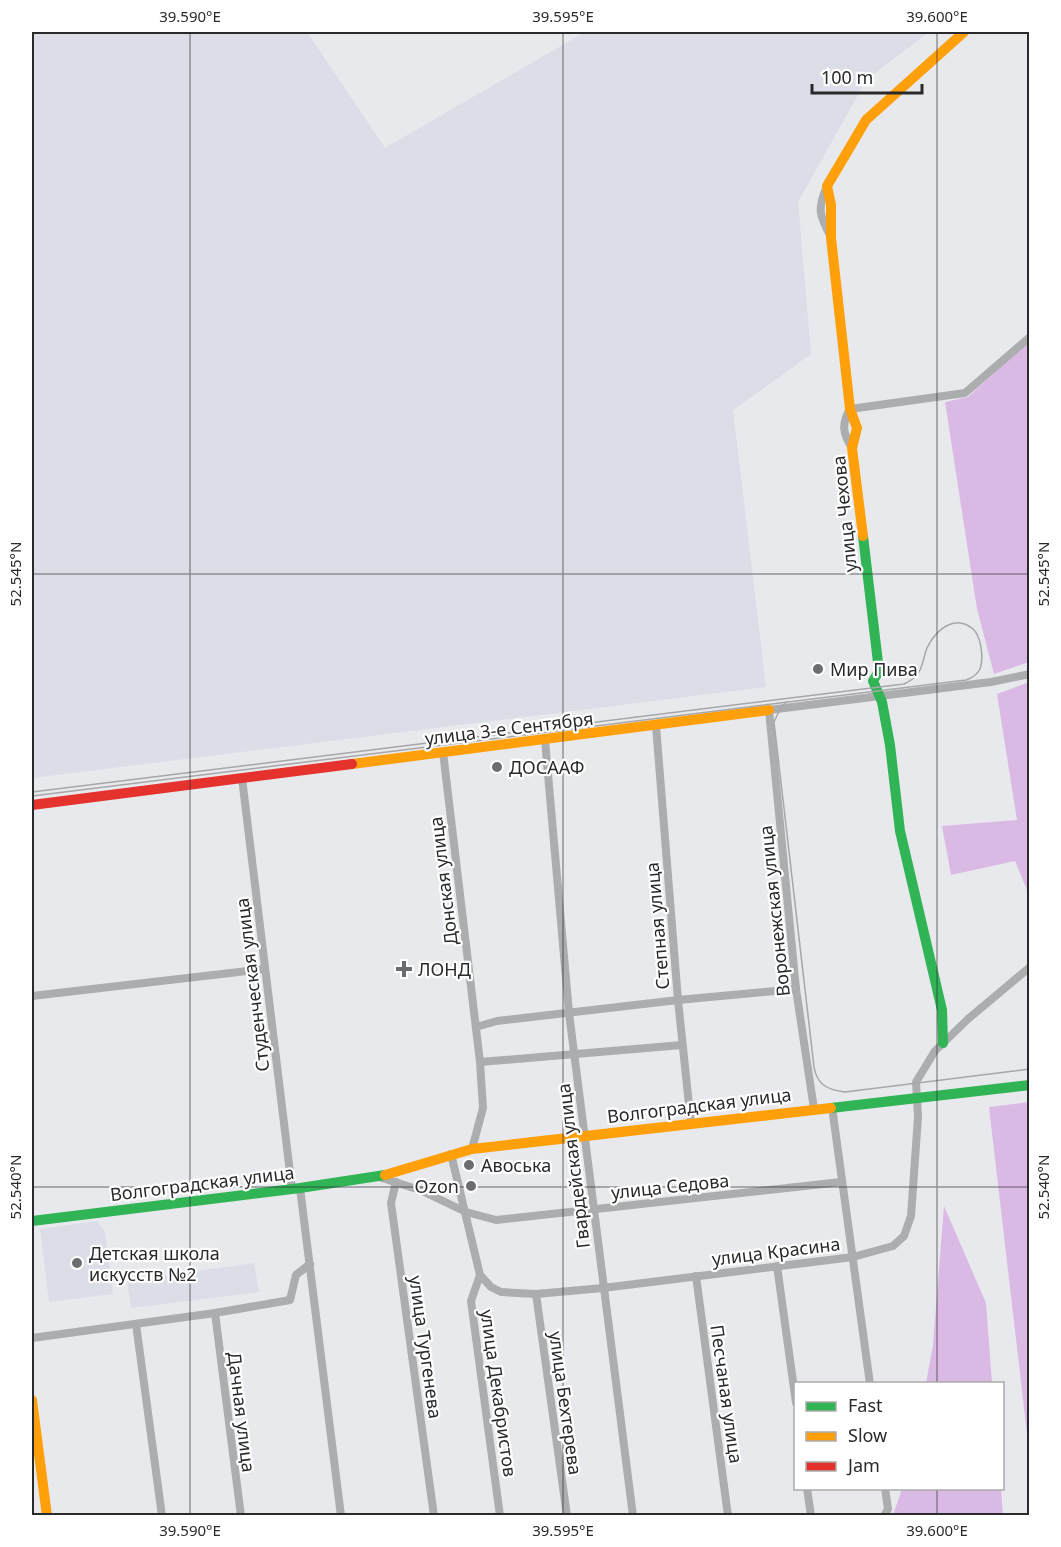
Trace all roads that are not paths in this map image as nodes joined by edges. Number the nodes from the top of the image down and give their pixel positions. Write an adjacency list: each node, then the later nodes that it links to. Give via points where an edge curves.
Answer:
1 (964, 32): 3 (street, улица Чехова, via 866,120 827,186)
2 (1029, 337): 3 (street, via 965,393)
3 (850, 409): 5 (street, улица Чехова, via 857,419 859,436 852,448 879,671 873,681)
4 (1029, 674): 5 (street, улица 3-е Сентября)
5 (878, 695): 6 (street, улица 3-е Сентября); 19 (street, улица Чехова, via 890,745 900,831 942,1010)
6 (769, 710): 7 (street, улица 3-е Сентября); 14 (street, Воронежская улица)
7 (656, 726): 8 (street, улица 3-е Сентября); 16 (street, Степная улица)
8 (545, 740): 9 (street, улица 3-е Сентября); 17 (street, Гвардейская улица)
9 (443, 753): 10 (street, улица 3-е Сентября); 18 (street, Донская улица)
10 (242, 778): 11 (street, улица 3-е Сентября); 13 (street, Студенческая улица)
11 (32, 805)
12 (1029, 967): 19 (street, улица Красина)
13 (265, 969): 15 (street); 34 (street, Студенческая улица)
14 (796, 989): 16 (street); 26 (street, Воронежская улица)
15 (32, 996)
16 (678, 1000): 17 (street); 20 (street, Степная улица)
17 (569, 1013): 18 (street); 21 (street, Гвардейская улица)
18 (476, 1027): 22 (street, Донская улица)
19 (943, 1043): 24 (street, улица Красина, via 916,1082)
20 (682, 1045): 21 (street); 27 (street, Степная улица)
21 (574, 1054): 22 (street); 28 (street, Гвардейская улица)
22 (480, 1062): 29 (street, Донская улица, via 483,1108)
23 (1029, 1085): 24 (street, Волгоградская улица)
24 (917, 1099): 25 (street, Волгоградская улица); 38 (street, улица Красина, via 908,1228 893,1246)
25 (832, 1107): 26 (street, Волгоградская улица); 33 (street)
26 (814, 1109): 27 (street, Волгоградская улица)
27 (691, 1124): 28 (street, Волгоградская улица)
28 (585, 1135): 29 (street, Волгоградская улица); 35 (street, Гвардейская улица)
29 (472, 1149): 30 (street, Волгоградская улица)
30 (451, 1154): 31 (street, Волгоградская улица); 36 (street)
31 (376, 1177): 32 (street, Волгоградская улица); 34 (street, Волгоградская улица)
32 (396, 1182): 36 (street, улица Седова); 57 (street, улица Тургенева, via 391,1203)
33 (842, 1182): 35 (street, улица Седова); 38 (street)
34 (296, 1189): 37 (street, Волгоградская улица); 39 (street, Студенческая улица)
35 (594, 1210): 36 (street, улица Седова, via 496,1220); 43 (street, Гвардейская улица)
36 (466, 1212): 41 (street)
37 (32, 1221)
38 (853, 1257): 40 (street, улица Красина); 48 (street)
39 (310, 1264): 45 (street, via 296,1275 290,1299); 56 (street, Студенческая улица)
40 (777, 1266): 42 (street, улица Красина); 49 (street)
41 (480, 1275): 44 (street, улица Красина, via 491,1287 508,1293); 58 (street, улица Декабристов, via 471,1301)
42 (696, 1276): 43 (street, улица Красина); 61 (street, Песчаная улица)
43 (603, 1288): 44 (street, улица Красина); 60 (street, Гвардейская улица)
44 (536, 1294): 59 (street, улица Бехтерева)
45 (215, 1313): 46 (street); 55 (street, Дачная улица)
46 (136, 1324): 47 (street); 54 (street)
47 (32, 1338)
48 (870, 1382)
49 (794, 1395)
50 (32, 1400): 53 (street)
51 (807, 1490): 62 (street)
52 (885, 1490): 63 (street, via 888,1509)
53 (46, 1515)
54 (162, 1515)
55 (240, 1515)
56 (341, 1515)
57 (434, 1515)
58 (500, 1515)
59 (567, 1515)
60 (633, 1515)
61 (728, 1515)
62 (811, 1515)
63 (884, 1515)

